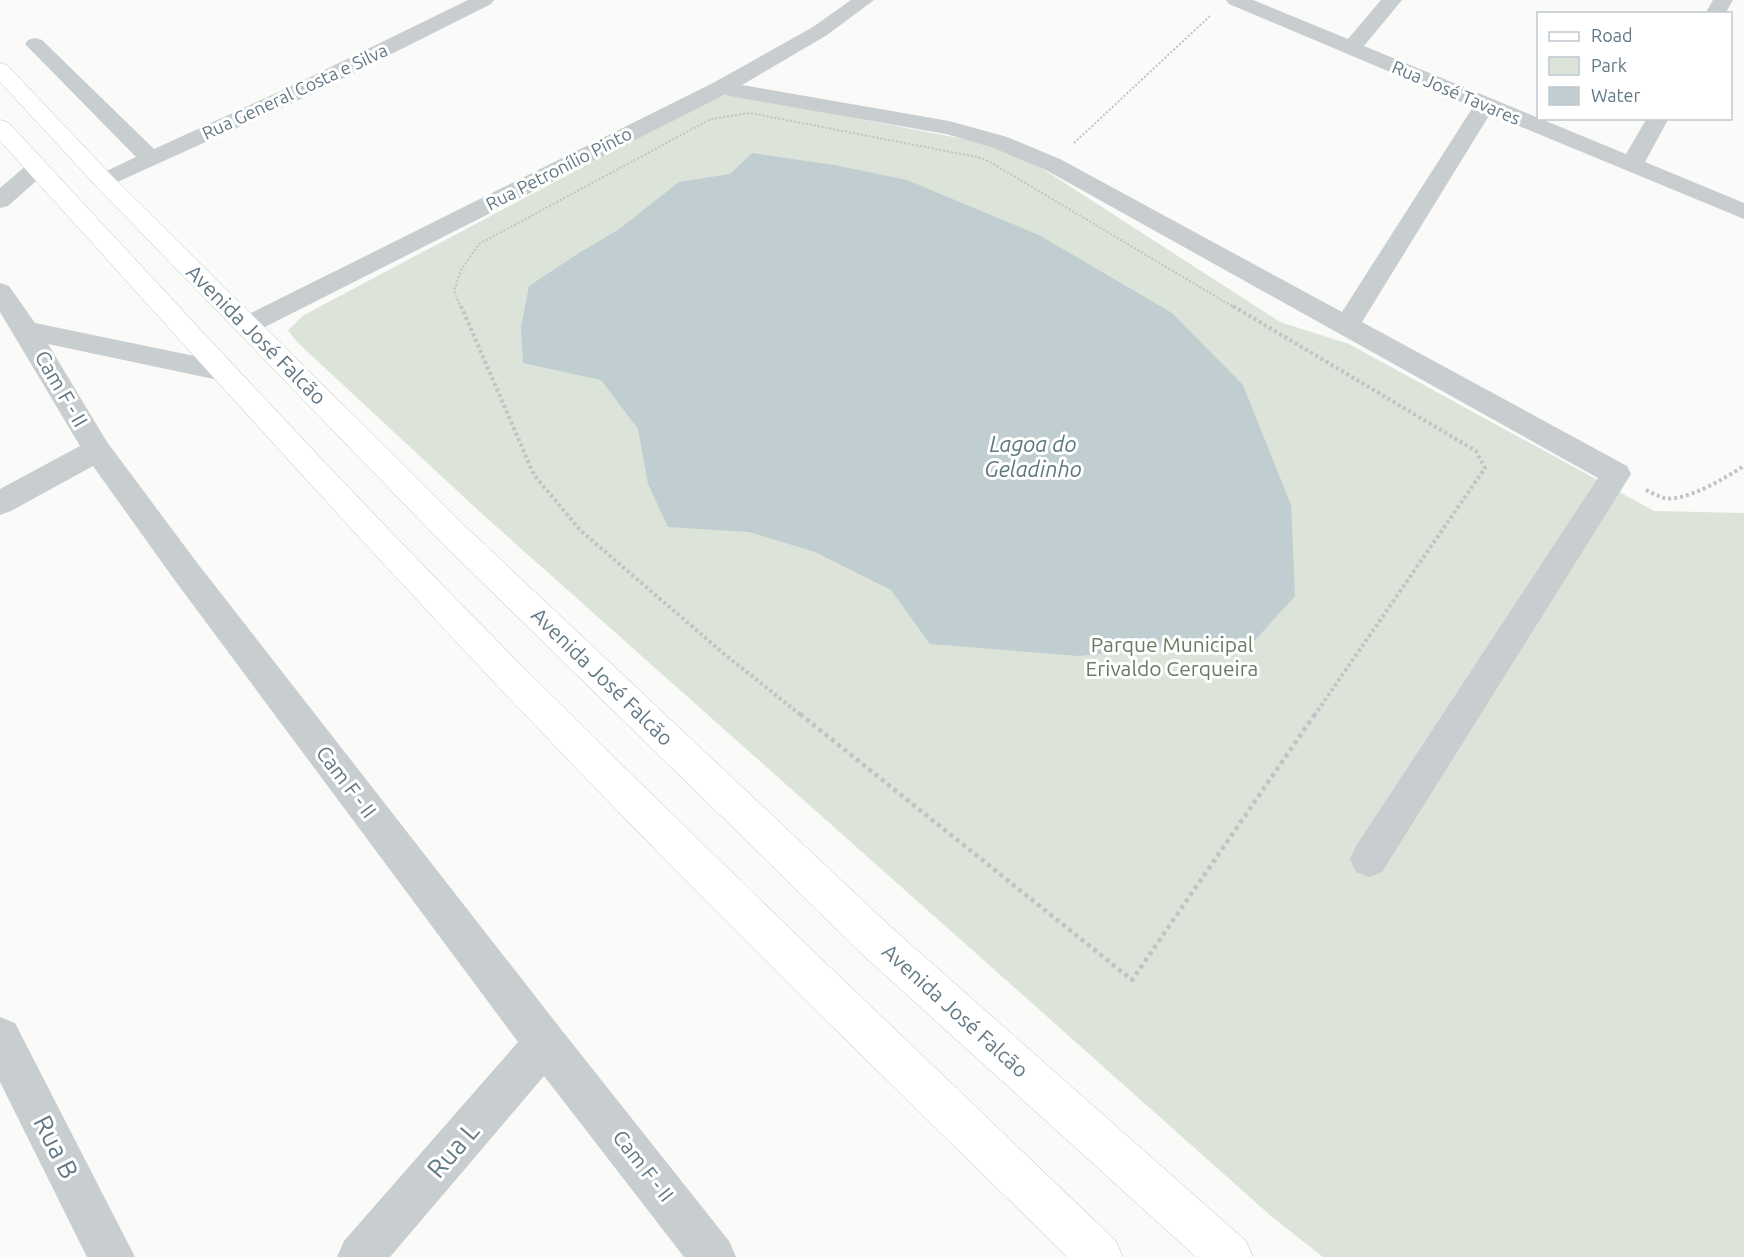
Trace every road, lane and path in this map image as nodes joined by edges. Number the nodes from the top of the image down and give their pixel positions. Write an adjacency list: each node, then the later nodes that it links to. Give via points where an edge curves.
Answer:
1 (484, 0): 14 (street, Rua General Costa e Silva)
2 (864, 0): 9 (street, Rua Petronílio Pinto)
3 (1236, 0): 7 (street, Rua José Tavares)
4 (1392, 0): 7 (street)
5 (1212, 14): 15 (path)
6 (35, 44): 14 (street)
7 (1351, 49): 10 (street, Rua José Tavares)
8 (0, 69): 18 (main road, Avenida José Falcão)
9 (721, 88): 15 (street, via 949,128 999,142); 22 (street, Rua Petronílio Pinto)
10 (1485, 105): 16 (street, Rua José Tavares); 23 (street)
11 (730, 114): 11 (path, via 711,119 479,244 461,270 454,291 534,475 581,531 723,653 1132,980 1485,468 1476,451 990,162 750,113)
12 (1657, 120): 16 (street)
13 (0, 127): 17 (main road)
14 (151, 159): 18 (street, Rua General Costa e Silva)
15 (1052, 164): 23 (street)
16 (1632, 165): 20 (street, Rua José Tavares)
17 (36, 169): 19 (street); 25 (main road)
18 (104, 181): 22 (main road, Avenida José Falcão)
19 (0, 201)
20 (1744, 212)
21 (0, 292): 24 (street, Cam F - II)
22 (246, 326): 37 (main road, Avenida José Falcão, via 454,536 877,941)
23 (1346, 326): 28 (street)
24 (26, 330): 25 (street); 26 (street, Cam F - II)
25 (223, 371): 36 (main road, via 504,670 718,887)
26 (97, 450): 29 (street); 32 (street, Cam F - II)
27 (1744, 466): 28 (path, via 1686,494 1667,498)
28 (1616, 474): 30 (street)
29 (0, 503)
30 (1369, 859)
31 (0, 1038): 33 (street, Rua B)
32 (545, 1043): 34 (street, Rua L); 35 (street, Cam F - II)
33 (112, 1257)
34 (360, 1257)
35 (714, 1257)
36 (1100, 1257)
37 (1230, 1257)

